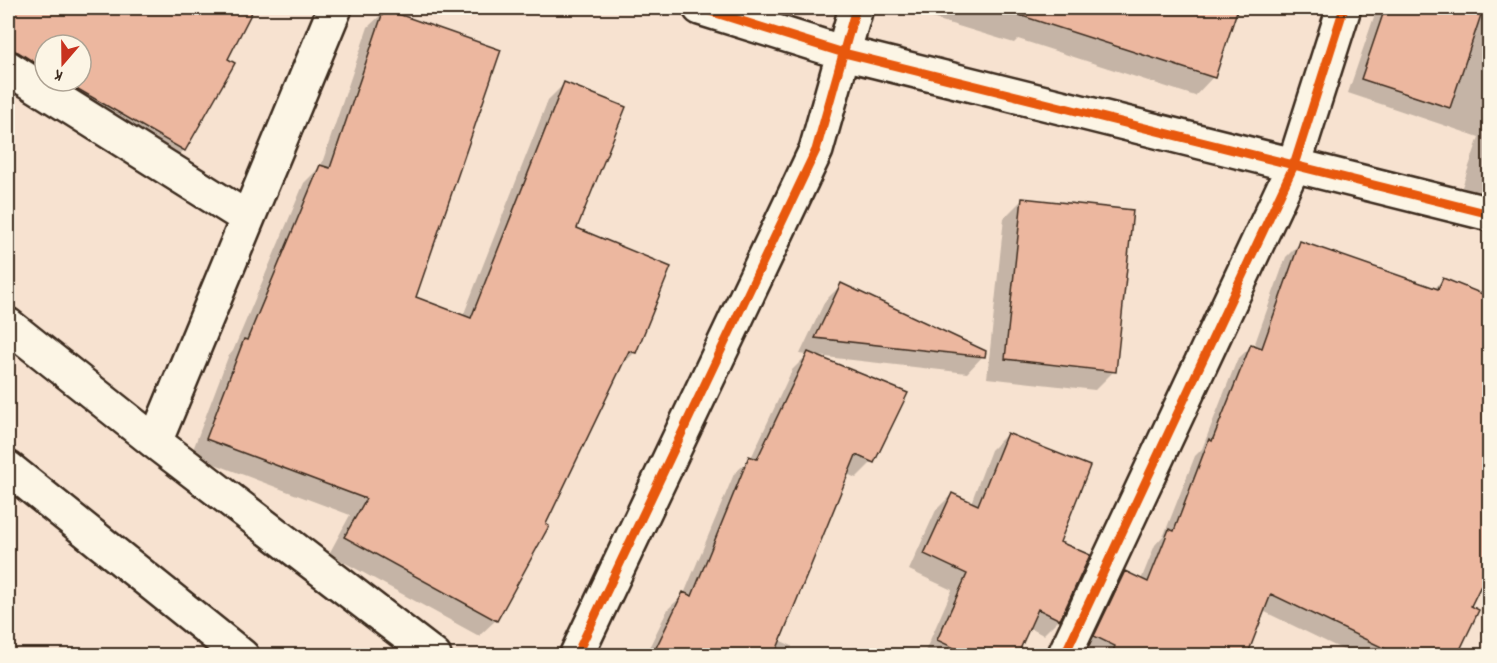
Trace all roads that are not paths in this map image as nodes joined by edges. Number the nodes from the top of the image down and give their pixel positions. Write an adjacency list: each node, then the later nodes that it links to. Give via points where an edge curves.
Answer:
1 (335, 8): 9 (street)
2 (700, 8): 5 (street)
3 (856, 8): 5 (street)
4 (1344, 8): 7 (street)
5 (843, 54): 7 (street); 15 (street, via 816,150)
6 (8, 68): 9 (street)
7 (1294, 165): 8 (street); 16 (street)
8 (1490, 214)
9 (248, 218): 11 (street)
10 (8, 324): 11 (street)
11 (155, 442): 14 (street)
12 (8, 468): 13 (street)
13 (242, 656)
14 (434, 656)
15 (576, 656)
16 (1064, 656)

